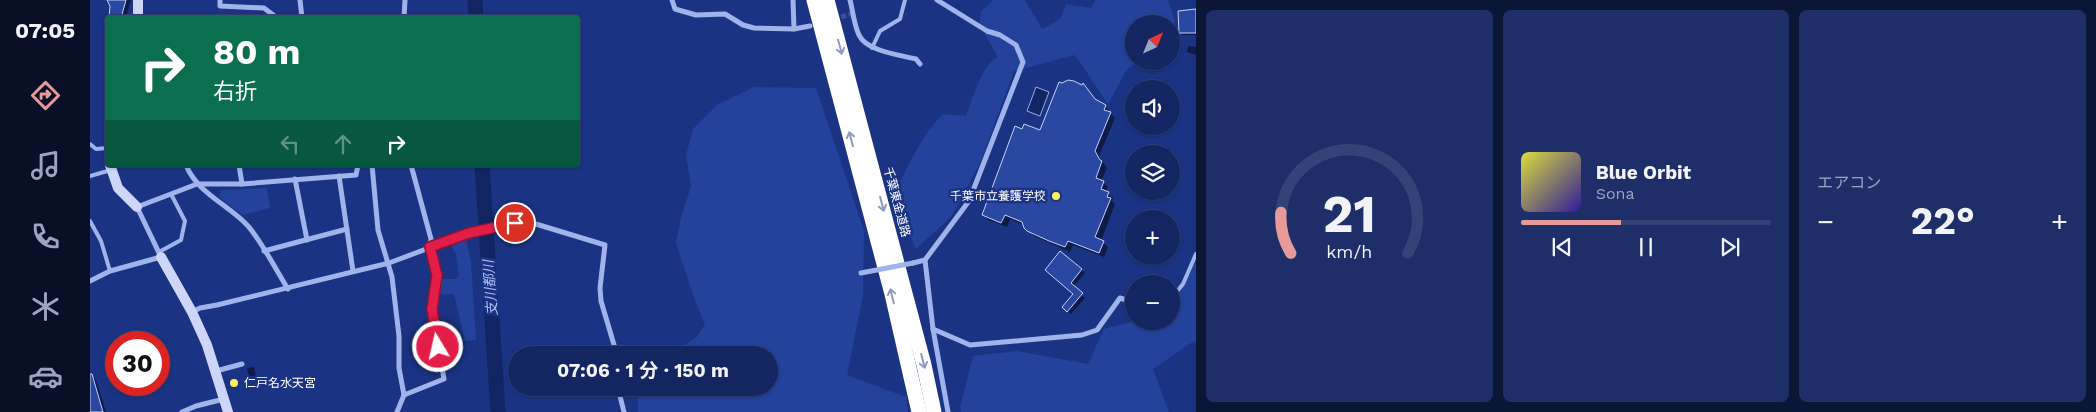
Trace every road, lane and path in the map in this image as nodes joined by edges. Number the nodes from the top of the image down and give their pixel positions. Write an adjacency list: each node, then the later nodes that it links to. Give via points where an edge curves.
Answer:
1 (138, 0): 14 (street)
2 (220, 0): 13 (street, via 220,6)
3 (263, 0): 13 (street)
4 (300, 0): 16 (street)
5 (404, 0): 17 (street)
6 (672, 0): 19 (street, via 676,9 696,15 725,14 754,28)
7 (793, 0): 19 (street)
8 (814, 0): 65 (highway, one-way to 8, via 892,294)
9 (827, 0): 66 (highway, 千葉東金道路, one-way to 66)
10 (850, 0): 20 (street, via 859,35)
11 (905, 0): 20 (lane, via 900,20 880,31)
12 (937, 0): 44 (street, via 1016,45 1023,62 969,201)
13 (264, 8): 15 (street)
14 (138, 15)
15 (273, 15)
16 (302, 15)
17 (404, 15)
18 (810, 26): 19 (street)
19 (794, 29)
20 (872, 48): 21 (street, via 916,59)
21 (920, 64)
22 (90, 144): 23 (lane, via 96,149)
23 (105, 148)
24 (111, 167): 30 (lane); 36 (street, via 118,188)
25 (187, 167): 33 (street)
26 (239, 167): 34 (street)
27 (358, 167): 31 (street, via 356,175)
28 (372, 167): 45 (street, via 378,230)
29 (412, 167): 40 (street)
30 (90, 176)
31 (339, 176): 32 (street); 38 (street)
32 (295, 179): 34 (street); 39 (street)
33 (197, 184): 34 (street); 35 (street); 41 (street, via 250,228)
34 (242, 184)
35 (171, 194): 36 (street); 43 (lane, via 185,221 181,240)
36 (137, 207): 43 (street)
37 (90, 221): 46 (lane, via 101,241)
38 (347, 229): 39 (street); 47 (street)
39 (307, 240): 41 (street)
40 (430, 247): 45 (street); 55 (street, via 469,233 526,221 605,245 601,294); 58 (street, via 437,275 432,309 444,379)
41 (264, 251): 51 (street)
42 (1196, 254): 50 (lane)
43 (160, 255): 46 (street); 53 (street)
44 (925, 260): 48 (street, bridge); 54 (street)
45 (388, 263): 47 (street); 58 (street)
46 (110, 271): 49 (street)
47 (353, 271): 51 (street)
48 (861, 273)
49 (90, 280)
50 (1180, 288)
51 (288, 289): 53 (street)
52 (1125, 300): 54 (street, via 1120,298 1097,330 1082,335 970,345)
53 (192, 312): 57 (street)
54 (933, 329): 67 (street)
55 (615, 346)
56 (242, 364): 57 (street)
57 (216, 371): 60 (street)
58 (404, 395): 63 (street)
59 (620, 396): 64 (street)
60 (225, 399): 61 (street); 62 (street)
61 (182, 412)
62 (228, 412)
63 (397, 412)
64 (624, 412)
65 (919, 412)
66 (934, 412)
67 (948, 412)

